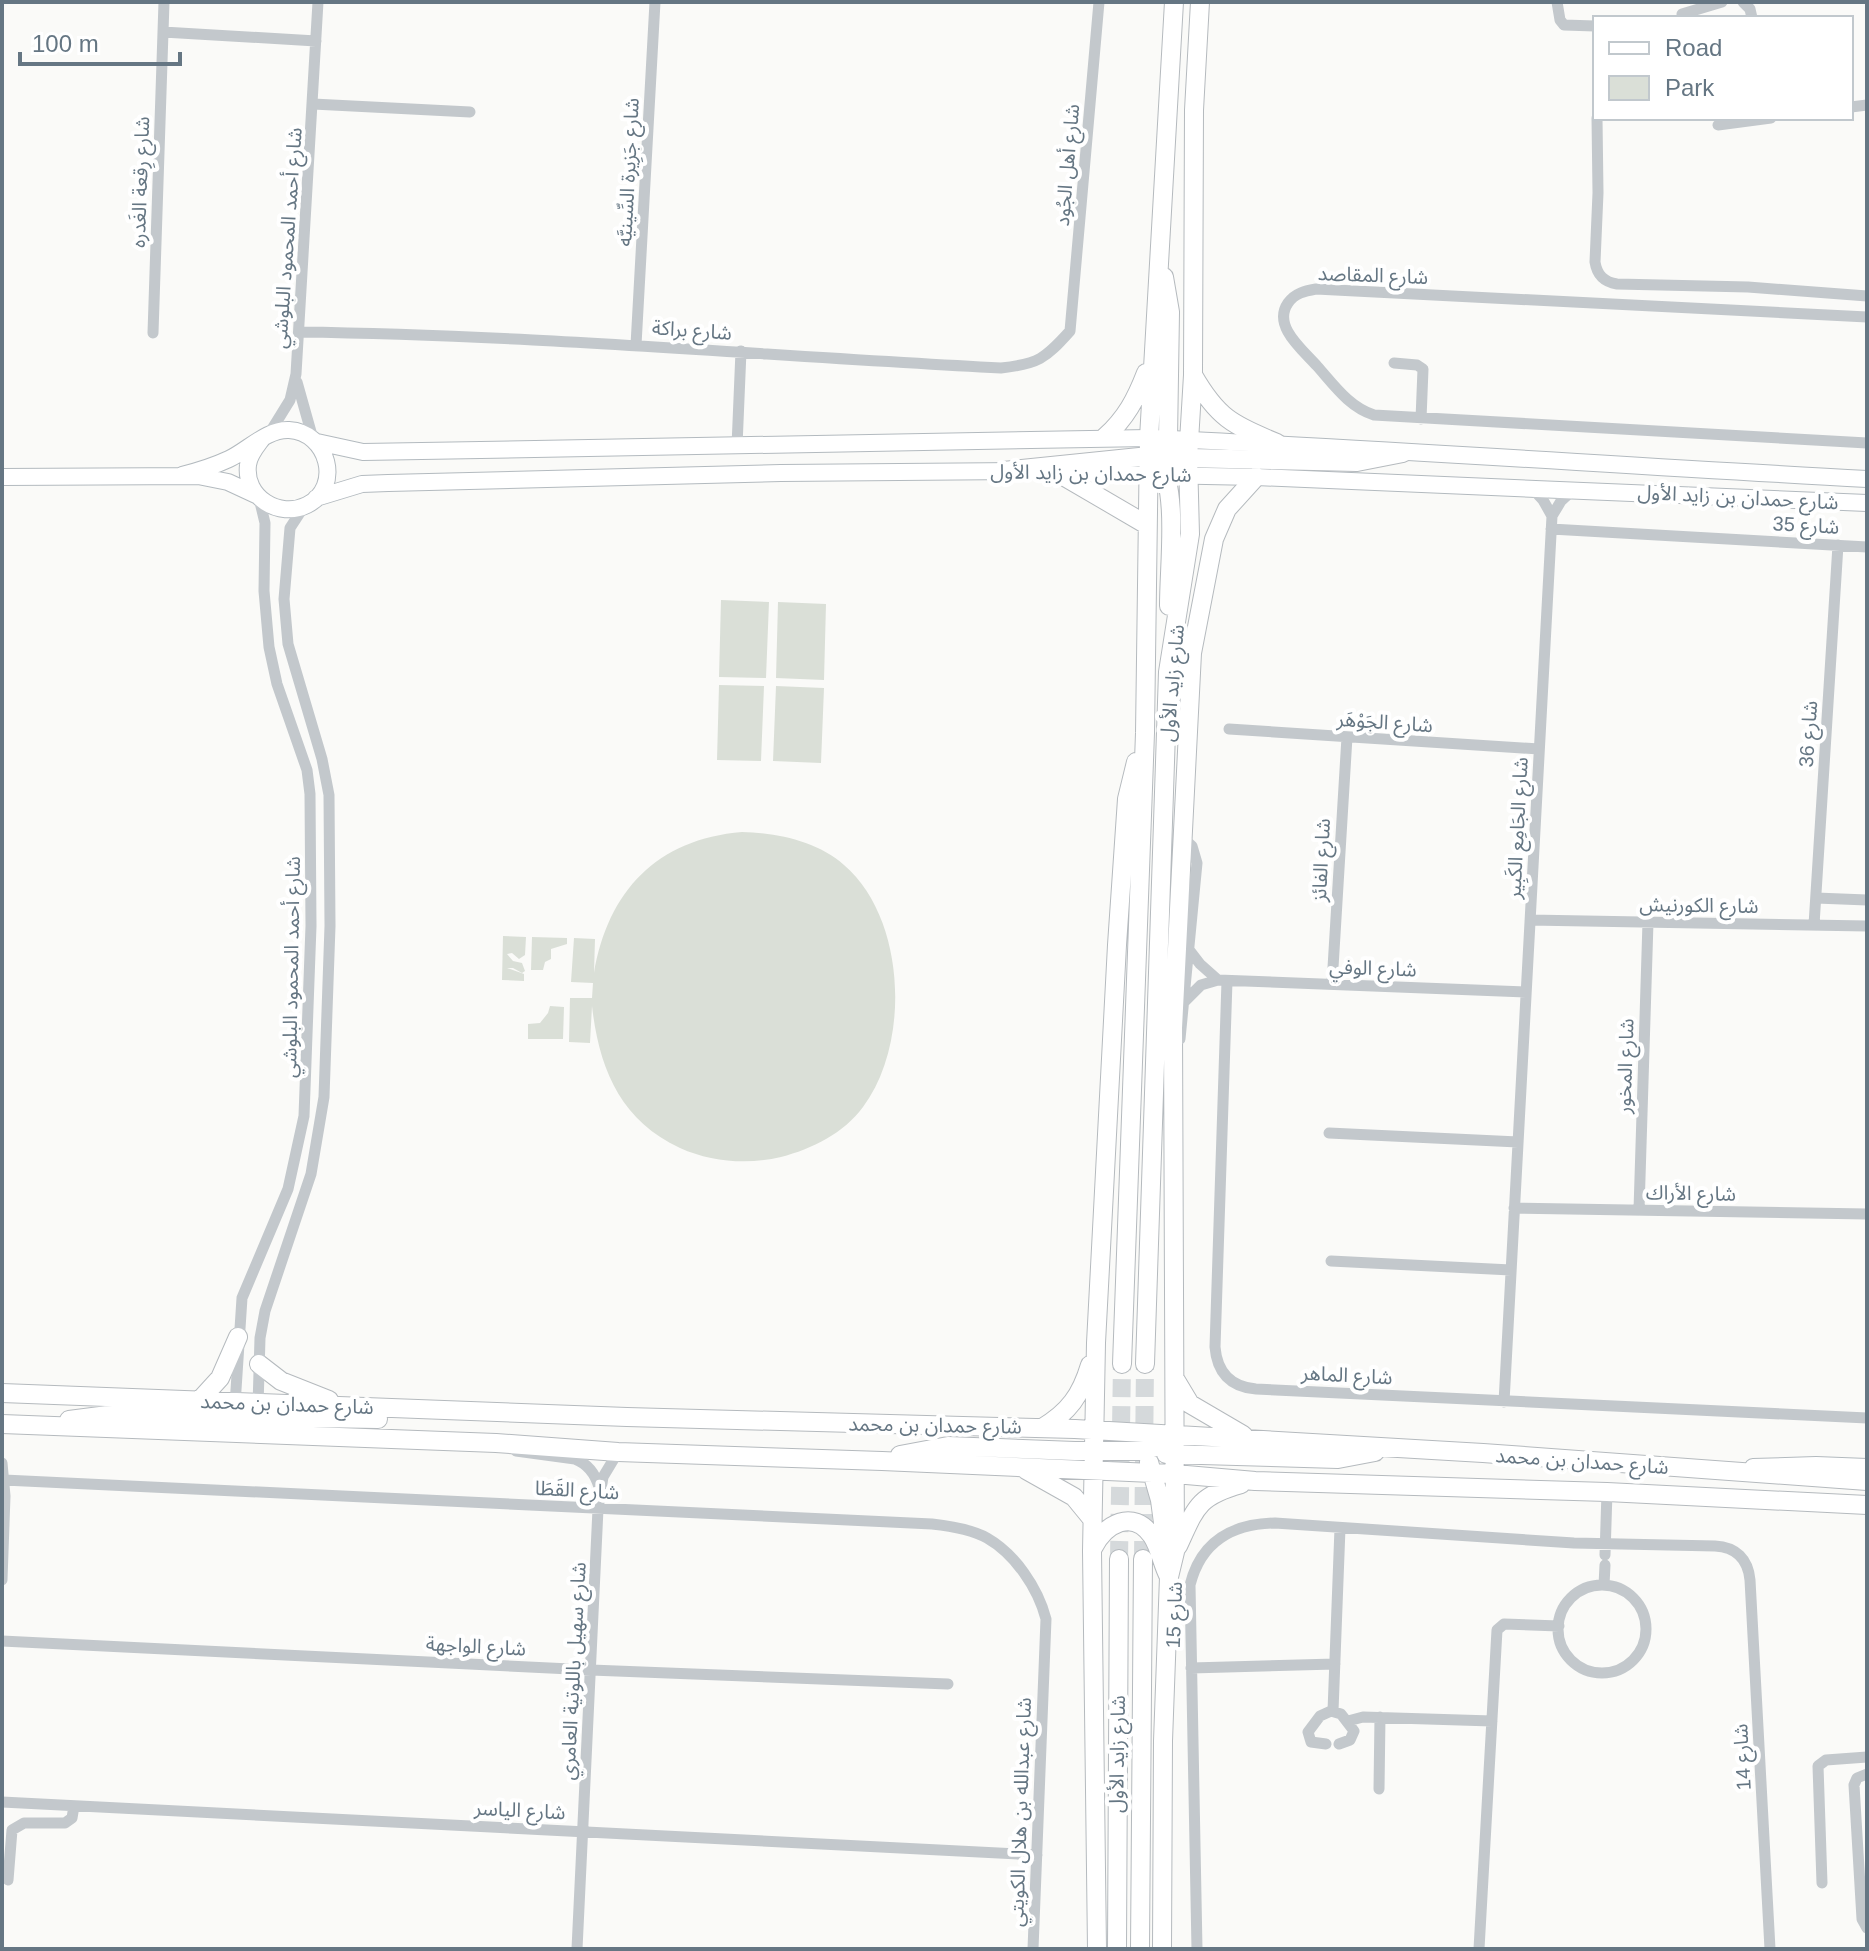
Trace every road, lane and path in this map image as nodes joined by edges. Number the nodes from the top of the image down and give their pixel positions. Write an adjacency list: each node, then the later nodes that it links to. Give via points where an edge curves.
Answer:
1 (164, 2): 11 (street, شارع رِقعة الغَدره)
2 (318, 2): 12 (street, شارع أحمد المحمود البلوشي)
3 (655, 2): 24 (street, شارع جَزِيرة السِّينيَّه)
4 (1099, 2): 21 (street, شارع أهل الجُود)
5 (1174, 2): 18 (main road, شارع زايد الأول)
6 (1200, 2): 29 (main road, شارع زايد الأول)
7 (1557, 2): 10 (street, via 1564,25)
8 (1722, 2): 9 (street)
9 (1681, 11)
10 (1593, 26)
11 (163, 32): 12 (street); 23 (street, شارع رِقعة الغَدره)
12 (316, 41): 13 (street, شارع أحمد المحمود البلوشي)
13 (313, 104): 14 (street, شارع أحمد المحمود البلوشي); 22 (street, شارع أحمد المحمود البلوشي)
14 (470, 112)
15 (1597, 120): 19 (street, via 1595,262 1607,281)
16 (1756, 120): 17 (street)
17 (1718, 125)
18 (1159, 251): 26 (main road, شارع زايد الأول); 38 (main road, via 1170,312)
19 (1867, 296)
20 (1867, 317): 30 (street, شارع المقاصد, via 1316,289 1290,300 1284,319 1291,337 1349,401 1374,415)
21 (1070, 331): 25 (street, شارع براكة, via 1050,354 1029,365 1001,368)
22 (299, 332): 24 (street, شارع براكة); 28 (street, شارع أحمد المحمود البلوشي)
23 (153, 333)
24 (636, 345): 25 (street, شارع براكة)
25 (741, 351): 36 (street)
26 (1152, 359): 32 (main road, via 1133,405); 38 (main road, شارع زايد الأول)
27 (1394, 363): 30 (street, via 1423,369)
28 (296, 374): 31 (street, شارع أحمد المحمود البلوشي, via 290,400); 33 (street, شارع أحمد المحمود البلوشي)
29 (1193, 375): 34 (main road, via 1216,411); 38 (main road, شارع زايد الأول)
30 (1421, 419): 35 (street, شارع المقاصد)
31 (266, 437): 33 (main road, via 292,430); 41 (main road, via 224,461); 47 (main road, via 248,466)
32 (1105, 437): 36 (main road, شارع حمدان بن زايد الأول); 38 (main road, شارع حمدان بن زايد الأول)
33 (315, 440): 36 (main road, شارع حمدان بن زايد الأول, via 363,452); 48 (main road, via 324,452 328,476)
34 (1277, 443): 37 (main road, شارع حمدان بن زايد الأول); 38 (main road, شارع حمدان بن زايد الأول)
35 (1867, 443)
36 (737, 446)
37 (1403, 453): 38 (main road, via 1341,462); 44 (main road, شارع حمدان بن زايد الأول)
38 (1168, 457): 39 (main road); 40 (main road, شارع حمدان بن زايد الأول); 43 (main road, شارع حمدان بن زايد الأول); 51 (main road, شارع زايد الأول); 53 (main road, شارع زايد الأول); 57 (main road)
39 (1003, 471): 40 (main road, شارع حمدان بن زايد الأول); 48 (main road, شارع حمدان بن زايد الأول, via 362,484)
40 (1058, 473): 51 (main road)
41 (182, 475): 42 (main road); 47 (main road, via 213,478)
42 (2, 477)
43 (1256, 477): 45 (main road, شارع حمدان بن زايد الأول); 56 (main road, via 1227,509 1214,539)
44 (1867, 479)
45 (1531, 487): 46 (main road, شارع حمدان بن زايد الأول); 50 (street)
46 (1574, 489): 49 (main road, شارع حمدان بن زايد الأول); 50 (street)
47 (257, 496): 48 (main road, via 285,510); 82 (street, شارع أحمد المحمود البلوشي, via 265,523 269,647 310,794 311,926 304,1116 288,1189 245,1286)
48 (310, 502): 84 (street, شارع أحمد المحمود البلوشي, via 290,528 284,599 288,644 329,795 324,1097 311,1174 267,1303)
49 (1867, 503)
50 (1552, 516): 52 (street, شارع الجَامِع الكَبِير)
51 (1147, 525): 59 (main road, شارع زايد الأول)
52 (1551, 529): 54 (street, شارع 35); 61 (street, شارع الجَامِع الكَبِير)
53 (1190, 534): 56 (main road); 57 (main road, شارع زايد الأول)
54 (1838, 545): 55 (street, شارع 35); 63 (street, شارع 36)
55 (1867, 547)
56 (1192, 653): 62 (main road)
57 (1168, 672): 86 (main road, شارع زايد الأول)
58 (1229, 729): 60 (street, شارع الجَوْهَر)
59 (1145, 733): 83 (main road, via 1127,799); 85 (main road, شارع زايد الأول)
60 (1347, 737): 61 (street, شارع الجَوْهَر); 71 (street, شارع الفائز)
61 (1539, 749): 65 (street, شارع الجَامِع الكَبِير)
62 (1182, 836): 69 (street, via 1197,863); 74 (main road)
63 (1816, 898): 64 (street); 67 (street, شارع 36)
64 (1867, 900)
65 (1530, 920): 66 (street, شارع الكورنيش); 72 (street, شارع الجَامِع الكَبِير)
66 (1648, 922): 67 (street, شارع الكورنيش); 78 (street, شارع المخور)
67 (1814, 925): 68 (street, شارع الكورنيش)
68 (1867, 926)
69 (1190, 951): 70 (street); 73 (street)
70 (1223, 981): 71 (street, شارع الوفي); 73 (street, via 1201,985); 90 (street, شارع الماهر, via 1215,1347 1222,1372 1245,1388)
71 (1332, 984): 72 (street, شارع الوفي)
72 (1526, 992): 76 (street, شارع الجَامِع الكَبِير)
73 (1185, 1001): 74 (street)
74 (1174, 1079): 87 (main road)
75 (1329, 1133): 76 (street)
76 (1518, 1142): 77 (street, شارع الجَامِع الكَبِير)
77 (1514, 1208): 78 (street, شارع الأراك); 81 (street, شارع الجَامِع الكَبِير)
78 (1639, 1210): 79 (street, شارع الأراك)
79 (1867, 1214)
80 (1331, 1261): 81 (street)
81 (1511, 1270): 90 (street, شارع الجَامِع الكَبِير)
82 (238, 1337): 89 (main road, via 220,1378); 93 (street, شارع أحمد المحمود البلوشي)
83 (1096, 1343): 97 (main road, via 1073,1403); 98 (main road)
84 (259, 1364): 91 (main road, via 293,1387); 94 (street, شارع أحمد المحمود البلوشي)
85 (1122, 1364)
86 (1145, 1364)
87 (1175, 1378): 99 (main road, via 1190,1404); 101 (main road)
88 (2, 1393): 89 (main road, شارع حمدان بن محمد)
89 (199, 1401): 93 (main road, شارع حمدان بن محمد)
90 (1504, 1402): 95 (street, شارع الماهر)
91 (346, 1406): 92 (main road, شارع حمدان بن محمد); 94 (main road, شارع حمدان بن محمد)
92 (430, 1409): 94 (main road, via 402,1419); 97 (main road, شارع حمدان بن محمد)
93 (235, 1418): 94 (main road, شارع حمدان بن محمد); 94 (main road, شارع حمدان بن محمد); 96 (main road, شارع حمدان بن محمد)
94 (258, 1418): 100 (main road, شارع حمدان بن محمد)
95 (1867, 1418)
96 (2, 1424)
97 (1040, 1428): 98 (main road, شارع حمدان بن محمد)
98 (1095, 1431): 101 (main road, شارع حمدان بن محمد); 104 (main road, via 1123,1438); 106 (main road)
99 (1252, 1440): 101 (main road, شارع حمدان بن محمد); 102 (main road, شارع حمدان بن محمد)
100 (496, 1443): 103 (main road, شارع حمدان بن محمد); 114 (street, via 583,1462)
101 (1175, 1445): 102 (main road, via 1338,1459); 104 (main road); 111 (main road)
102 (1385, 1447): 109 (main road, شارع حمدان بن محمد, via 1714,1470)
103 (618, 1452): 105 (main road, شارع حمدان بن محمد); 114 (street, شارع سهيل باللوتية العامري, via 605,1470)
104 (1144, 1453): 106 (main road); 110 (main road)
105 (882, 1461): 106 (main road, via 948,1446); 108 (main road, شارع حمدان بن محمد)
106 (1094, 1461): 108 (main road, شارع حمدان بن محمد); 110 (main road, شارع حمدان بن محمد); 118 (main road)
107 (2, 1463): 112 (street)
108 (1019, 1467): 118 (main road, via 1074,1497)
109 (1865, 1468)
110 (1153, 1473): 111 (main road, شارع حمدان بن محمد); 127 (main road)
111 (1175, 1474): 113 (main road, شارع حمدان بن محمد); 122 (main road)
112 (4, 1480): 117 (street, شارع القَطَا); 119 (street)
113 (1255, 1481): 115 (main road, شارع حمدان بن محمد); 122 (main road, via 1207,1496)
114 (600, 1491): 117 (street, شارع سهيل باللوتية العامري)
115 (1607, 1492): 116 (main road, شارع حمدان بن محمد); 123 (street)
116 (1867, 1505)
117 (598, 1509): 134 (street, شارع سهيل باللوتية العامري); 135 (street, شارع القَطَا, via 932,1524 975,1533 1004,1552 1042,1604)
118 (1092, 1519): 121 (main road)
119 (3, 1522): 128 (street)
120 (1340, 1528): 123 (street, شارع 15); 132 (street); 133 (street, شارع 15, via 1249,1525 1218,1539 1200,1560 1190,1585)
121 (1092, 1551): 127 (main road, via 1111,1525 1136,1523 1150,1532); 156 (main road)
122 (1175, 1552): 127 (main road)
123 (1605, 1554): 126 (street, شارع 15, via 1724,1546); 129 (street)
124 (1119, 1559): 157 (main road, شارع زايد الأول)
125 (1143, 1559): 158 (main road, شارع زايد الأول)
126 (1746, 1563): 162 (street, شارع 14)
127 (1169, 1577): 159 (main road)
128 (2, 1580)
129 (1604, 1585): 130 (street, via 1573,1597); 130 (street, via 1628,1594 1644,1614 1645,1639 1632,1661 1609,1672 1583,1668 1565,1651)
130 (1559, 1626): 140 (street, via 1497,1628)
131 (2, 1641): 134 (street, شارع الواجهة)
132 (1335, 1664): 133 (street); 137 (street)
133 (1191, 1668): 160 (street, شارع 15)
134 (591, 1670): 136 (street, شارع الواجهة); 149 (street, شارع سهيل باللوتية العامري)
135 (1043, 1677): 150 (street, شارع عبدالله بن هلال الكويتي)
136 (948, 1684)
137 (1333, 1711): 139 (street); 141 (street, via 1323,1714 1308,1732 1311,1742)
138 (1380, 1717): 139 (street); 140 (street); 145 (street)
139 (1348, 1721): 142 (street, via 1352,1737)
140 (1492, 1721): 161 (street)
141 (1326, 1744)
142 (1339, 1744)
143 (1867, 1757): 152 (street, via 1826,1760 1817,1769)
144 (1867, 1774): 148 (street, via 1854,1785)
145 (1379, 1789)
146 (2, 1802): 147 (street, شارع الياسر)
147 (74, 1806): 149 (street, شارع الياسر); 151 (street, via 65,1823 24,1823 12,1830)
148 (1862, 1822): 153 (street, via 1862,1919)
149 (583, 1832): 150 (street, شارع الياسر); 154 (street, شارع سهيل باللوتية العامري)
150 (1037, 1855): 155 (street, شارع عبدالله بن هلال الكويتي)
151 (8, 1880)
152 (1822, 1883)
153 (1867, 1928)
154 (577, 1949)
155 (1033, 1949)
156 (1097, 1949)
157 (1117, 1949)
158 (1140, 1949)
159 (1162, 1949)
160 (1197, 1949)
161 (1479, 1949)
162 (1770, 1949)

